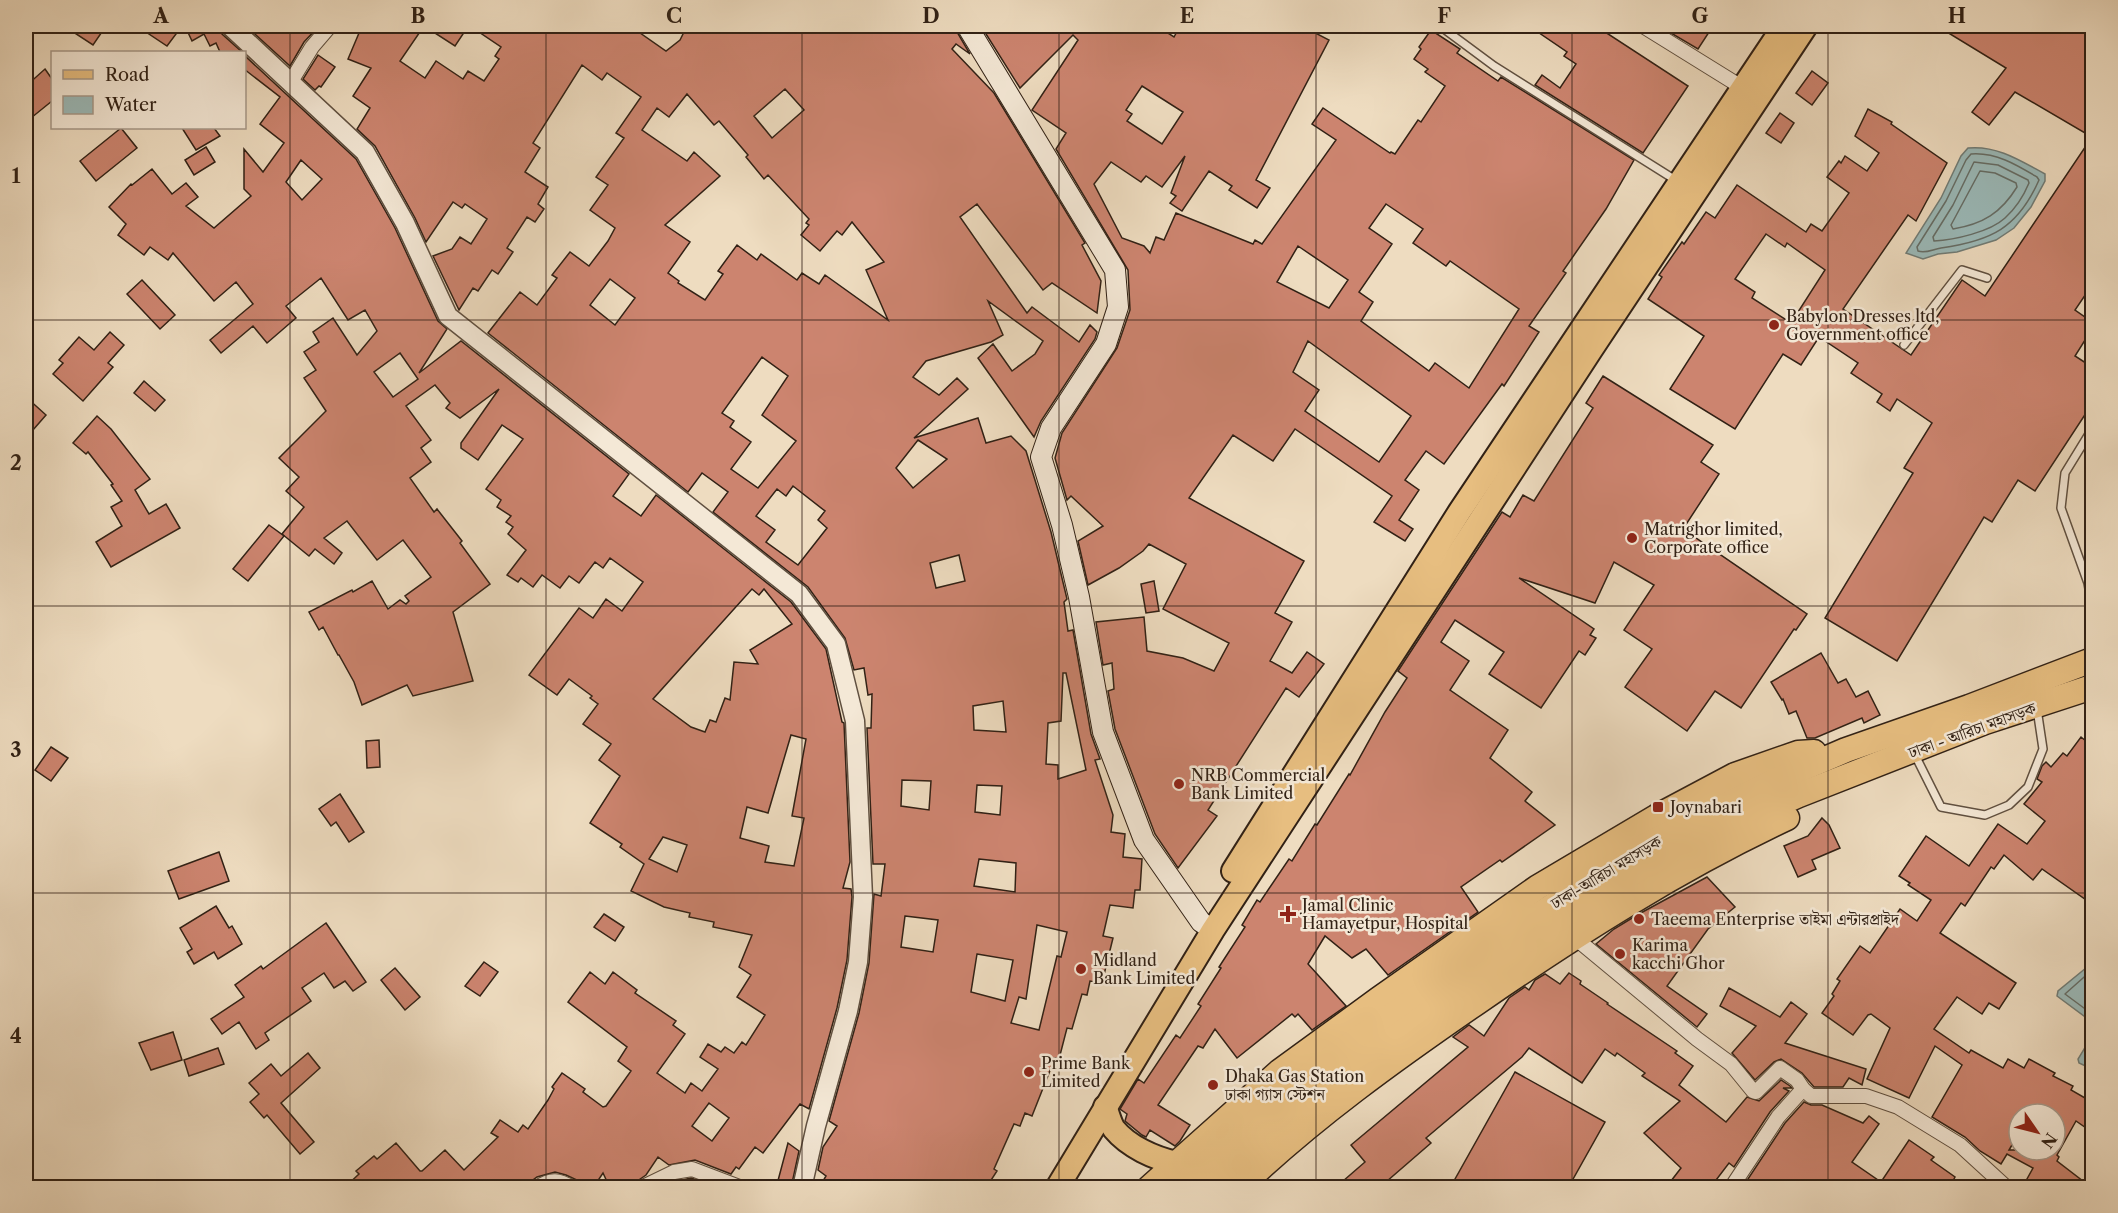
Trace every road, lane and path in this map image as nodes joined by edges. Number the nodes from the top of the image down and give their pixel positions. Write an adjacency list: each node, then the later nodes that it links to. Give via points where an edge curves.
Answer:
1 (230, 26): 8 (street)
2 (330, 26): 8 (street)
3 (967, 26): 21 (main road, via 1115,270 1118,307 1106,344 1050,428 1041,457 1079,597 1103,732 1144,840)
4 (1440, 26): 10 (lane, via 1494,66)
5 (1642, 26): 9 (street)
6 (1784, 26): 9 (main road)
7 (1806, 26): 21 (main road)
8 (290, 82): 31 (street, via 365,152 405,224 448,316 799,594 836,644 855,721 863,897 858,962 848,1011)
9 (1743, 88): 10 (main road)
10 (1679, 183): 21 (main road, via 1460,511)
11 (1987, 278): 12 (lane, via 1962,270)
12 (1904, 345)
13 (2092, 429): 14 (lane, via 2065,473 2061,508)
14 (2092, 605)
15 (2092, 660): 18 (highway, ঢাকা-আরিচা মহাসড়ক)
16 (2092, 687): 17 (highway, ঢাকা - আরিচা মহাসড়ক)
17 (2037, 706): 19 (highway, ঢাকা - আরিচা মহাসড়ক, via 1985,722); 19 (lane, via 2043,749 2028,787 2009,805 1985,815 1941,807)
18 (1846, 750): 25 (highway, via 1798,753 1735,775 1538,887 1279,1072); 35 (highway, ঢাকা-আরিচা মহাসড়ক, via 1642,847 1564,896 1322,1064)
19 (1913, 752): 20 (highway, ঢাকা - আরিচা মহাসড়ক)
20 (1852, 775): 22 (highway, via 1813,806 1670,878); 36 (highway, ঢাকা-আরিচা মহাসড়ক, via 1729,826 1608,893 1460,991 1323,1089)
21 (1207, 926): 24 (main road); 32 (main road)
22 (1574, 938): 23 (street, via 1731,1064 1753,1091 1780,1068); 26 (highway, via 1376,1075)
23 (1807, 1093): 37 (street, via 1778,1118); 38 (street, via 1866,1096 1898,1107 1960,1145)
24 (1105, 1107): 25 (main road, via 1113,1128 1132,1144 1153,1157); 33 (main road)
25 (1176, 1163): 34 (highway)
26 (1250, 1185)
27 (537, 1188): 28 (street, via 547,1181)
28 (573, 1188)
29 (641, 1188): 30 (street, via 674,1172 692,1169)
30 (742, 1188)
31 (802, 1188)
32 (1041, 1188)
33 (1057, 1188)
34 (1149, 1188)
35 (1179, 1188)
36 (1211, 1188)
37 (1731, 1188)
38 (2007, 1188)

